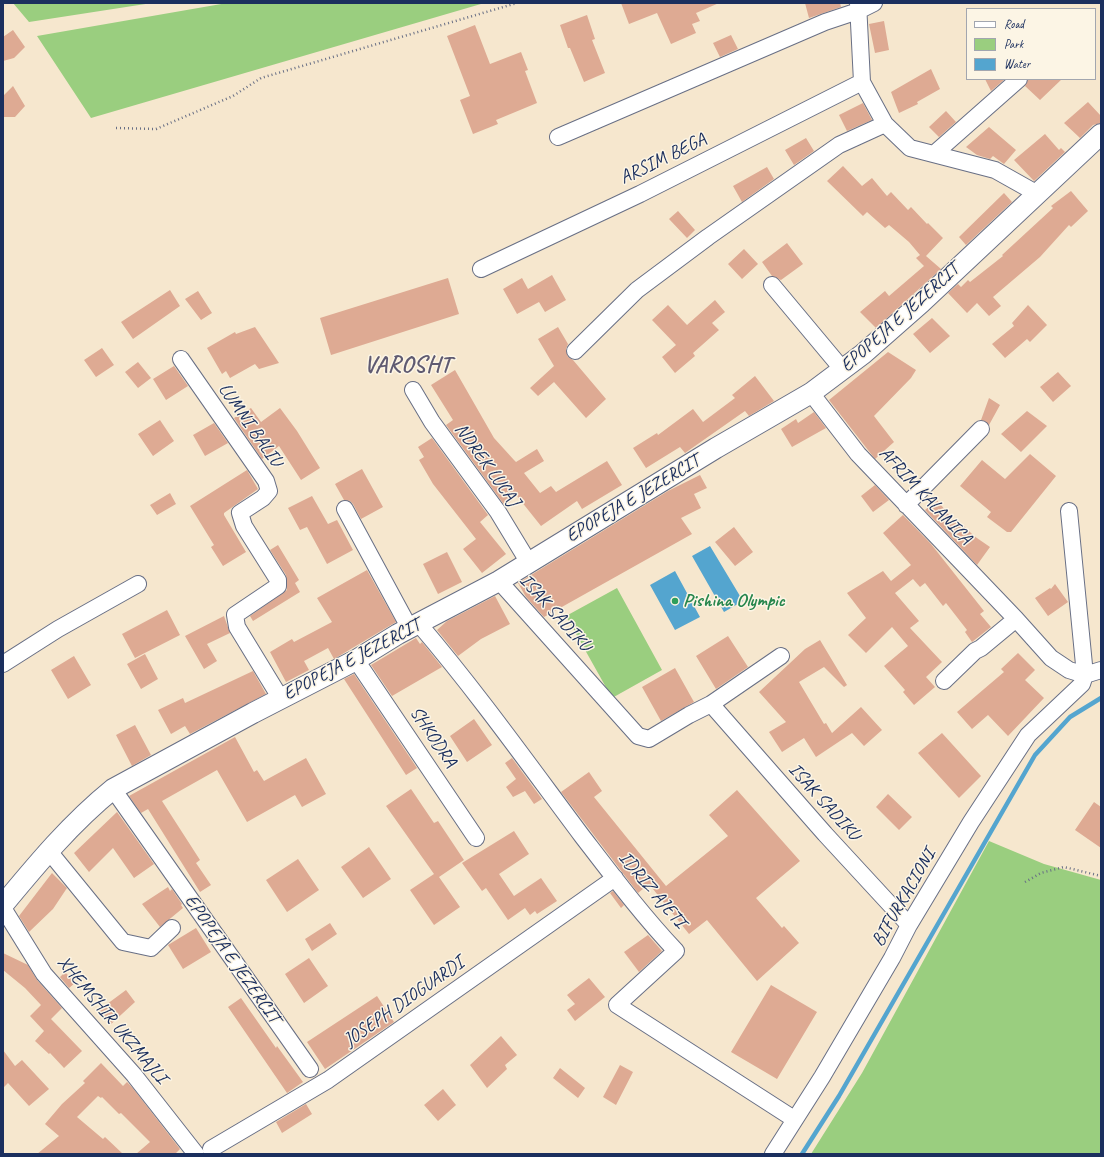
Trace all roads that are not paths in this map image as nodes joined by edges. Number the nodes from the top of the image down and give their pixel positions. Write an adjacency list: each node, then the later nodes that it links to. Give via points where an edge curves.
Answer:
1 (874, 3): 2 (street)
2 (858, 7): 4 (street); 7 (street)
3 (1018, 80): 8 (street)
4 (862, 82): 5 (street); 10 (street, ARSIM BEGA, via 640,194)
5 (885, 124): 8 (street, via 910,148); 12 (street, via 839,145 708,237 637,290)
6 (1101, 134): 9 (main road, EPOPEJA E JEZERCIT)
7 (558, 137)
8 (934, 154): 9 (street, via 995,170)
9 (1036, 193): 14 (main road, EPOPEJA E JEZERCIT, via 920,303)
10 (481, 269)
11 (772, 285): 14 (street)
12 (575, 352)
13 (181, 359): 32 (street, LUMNI BALIU, via 266,481 269,491 240,514 244,526 278,580 278,586 235,615 237,627)
14 (843, 370): 16 (main road, EPOPEJA E JEZERCIT)
15 (413, 390): 21 (street, NDREK LUCAJ, via 432,422 498,512)
16 (811, 394): 18 (street, AFRIM KALANICA, via 858,454); 21 (main road, EPOPEJA E JEZERCIT, via 716,448)
17 (981, 429): 18 (street)
18 (906, 505): 24 (street, AFRIM KALANICA)
19 (345, 509): 25 (street, IDRIZ AJETI)
20 (1069, 511): 30 (street)
21 (528, 563): 22 (main road, EPOPEJA E JEZERCIT)
22 (499, 581): 25 (main road, EPOPEJA E JEZERCIT); 33 (street, ISAK SADIKU, via 638,736 649,739)
23 (138, 584): 28 (street, via 58,628)
24 (1016, 619): 30 (street, AFRIM KALANICA, via 1051,658 1069,670); 31 (street, via 975,651)
25 (415, 626): 27 (main road, EPOPEJA E JEZERCIT); 37 (street, IDRIZ AJETI, via 462,677)
26 (781, 656): 33 (street, ISAK SADIKU)
27 (356, 660): 32 (main road, EPOPEJA E JEZERCIT); 35 (street, SHKODRA)
28 (3, 664)
29 (1101, 670): 30 (street)
30 (1085, 675): 40 (street, BIFURKACIONI, via 1082,684 1028,736 971,822)
31 (944, 681)
32 (281, 699): 34 (main road, EPOPEJA E JEZERCIT)
33 (711, 704): 40 (street, ISAK SADIKU)
34 (113, 789): 36 (main road, EPOPEJA E JEZERCIT); 42 (street, EPOPEJA E JEZERCIT)
35 (476, 838)
36 (48, 850): 38 (main road, EPOPEJA E JEZERCIT); 41 (street, EPOPEJA E JEZERCIT, via 123,942 151,948)
37 (615, 878): 43 (street, IDRIZ AJETI, via 676,951 617,1006); 44 (street, JOSEPH DIOGUARDI, via 328,1080)
38 (3, 905)
39 (3, 908): 45 (street, XHEMSHIR UKZMAJLI, via 44,974 134,1075)
40 (909, 925): 43 (street, BIFURKACIONI, via 830,1064)
41 (172, 928)
42 (310, 1069)
43 (794, 1119): 46 (street, BIFURKACIONI)
44 (211, 1149)
45 (196, 1154)
46 (773, 1154)

